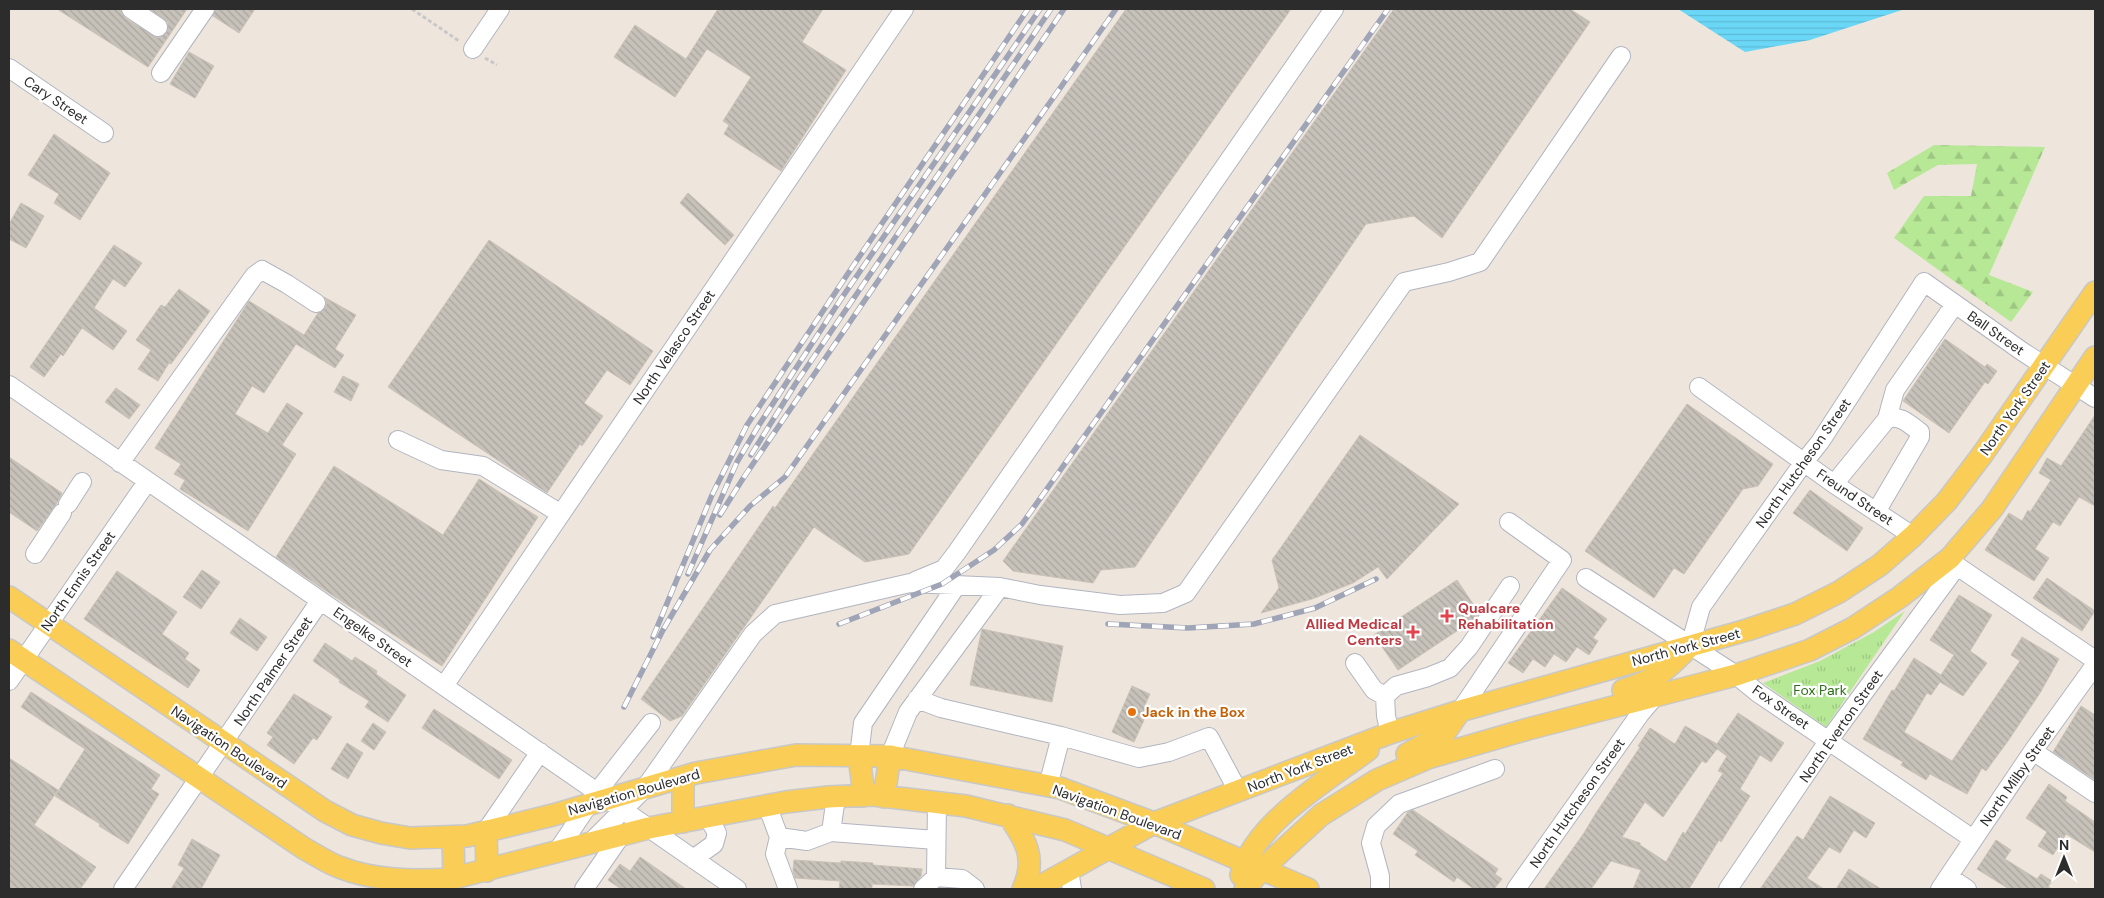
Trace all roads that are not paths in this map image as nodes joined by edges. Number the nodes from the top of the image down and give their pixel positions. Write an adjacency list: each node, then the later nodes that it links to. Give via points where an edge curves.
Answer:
1 (131, 9): 6 (street)
2 (205, 9): 10 (street)
3 (500, 9): 7 (street)
4 (904, 9): 30 (street, North Velasco Street)
5 (1334, 9): 36 (street, via 957,552 944,569)
6 (158, 27)
7 (473, 50)
8 (1621, 56): 39 (street, via 1480,262 1404,282 1186,593 1163,603 1120,605)
9 (9, 68): 11 (street, Cary Street)
10 (162, 73)
11 (104, 133)
12 (1924, 282): 15 (street, Ball Street); 24 (street, North Hutcheson Street)
13 (2095, 292): 17 (main road, North York Street)
14 (316, 303): 25 (street, via 262,270 254,276)
15 (1955, 304): 17 (street, Ball Street); 22 (street, via 1896,390)
16 (2095, 358): 19 (main road)
17 (2044, 366): 19 (street, Ball Street); 32 (main road, North York Street, via 1947,501)
18 (9, 385): 25 (street, Engelke Street)
19 (2076, 385): 21 (street, Ball Street); 34 (main road)
20 (1699, 388): 24 (street, Freund Street)
21 (2095, 398)
22 (1887, 418): 28 (street); 29 (street, via 1893,416 1905,421 1920,432 1920,437)
23 (398, 440): 30 (street, via 441,460 483,466)
24 (1804, 462): 28 (street, Freund Street); 43 (street, North Hutcheson Street, via 1701,607)
25 (120, 464): 27 (street, Engelke Street)
26 (82, 482): 33 (street)
27 (147, 482): 41 (street, Engelke Street); 42 (street, North Ennis Street)
28 (1834, 484): 29 (street, Freund Street)
29 (1876, 512): 32 (street, Freund Street)
30 (561, 514): 50 (street, North Velasco Street)
31 (1509, 522): 54 (street, via 1562,560)
32 (1913, 536): 43 (main road, North York Street, via 1880,565 1839,592 1795,614)
33 (35, 554)
34 (1954, 562): 45 (street); 48 (main road, via 1853,628 1810,650); 59 (street, North Everton Street)
35 (1586, 578): 43 (street, Fox Street)
36 (910, 583): 37 (street); 69 (street, via 776,614 753,634)
37 (957, 585): 39 (street); 63 (street, via 863,723)
38 (1510, 586): 52 (street, via 1469,647 1450,668 1396,686)
39 (1000, 587): 53 (street)
40 (9, 597): 42 (main road, Navigation Boulevard)
41 (320, 601): 50 (street, Engelke Street); 60 (street, North Palmer Street)
42 (49, 624): 44 (street, North Ennis Street); 60 (main road, Navigation Boulevard)
43 (1690, 646): 48 (street, Fox Street); 54 (main road, North York Street); 56 (main road, via 1664,672 1645,683 1589,701)
44 (16, 655): 49 (street, North Ennis Street); 67 (main road)
45 (2095, 660)
46 (1355, 663): 52 (street, via 1374,690)
47 (2095, 665): 61 (street, North Milby Street)
48 (1736, 675): 51 (main road); 59 (street, Fox Street)
49 (9, 681)
50 (444, 686): 62 (street, Engelke Street)
51 (1657, 694): 56 (main road); 111 (street, North Hutcheson Street)
52 (1385, 696): 57 (street)
53 (918, 699): 58 (street, via 941,708); 64 (street, via 908,712)
54 (1460, 711): 57 (main road, North York Street); 72 (main road, via 1444,734 1393,760)
55 (651, 723): 75 (street)
56 (1528, 729): 72 (main road, via 1428,758)
57 (1390, 733): 70 (main road, North York Street); 94 (main road, via 1291,808 1259,841)
58 (1061, 736): 68 (street); 70 (street, via 1140,758 1208,738)
59 (1829, 740): 88 (street, Fox Street); 112 (street, North Everton Street)
60 (223, 744): 67 (street, North Palmer Street); 86 (main road, Navigation Boulevard, via 325,811 352,825 410,838)
61 (2033, 751): 71 (street); 88 (street, North Milby Street)
62 (540, 752): 75 (street, Engelke Street); 83 (street)
63 (859, 756): 64 (main road, Navigation Boulevard); 66 (main road, Navigation Boulevard, via 796,755); 73 (main road)
64 (890, 756): 68 (main road, Navigation Boulevard); 73 (main road)
65 (1495, 769): 110 (street, via 1399,804 1376,826 1371,843)
66 (683, 777): 69 (main road, Navigation Boulevard); 80 (main road)
67 (200, 778): 99 (main road, via 305,849 339,867 374,877); 100 (street, North Palmer Street)
68 (1048, 786): 81 (main road, Navigation Boulevard)
69 (645, 788): 75 (main road, Navigation Boulevard)
70 (1238, 791): 81 (main road, North York Street)
71 (2095, 793)
72 (1353, 794): 94 (main road)
73 (874, 796): 74 (main road); 76 (main road)
74 (836, 797): 77 (main road); 84 (street)
75 (604, 801): 82 (street, Engelke Street); 83 (main road, Navigation Boulevard); 90 (street); 92 (street)
76 (937, 802): 78 (main road); 89 (street)
77 (767, 805): 79 (main road); 87 (street)
78 (1008, 815): 91 (main road, via 1065,830); 105 (main road, via 1025,840 1030,856 1029,876)
79 (708, 817): 80 (main road); 93 (street, via 717,833 714,844)
80 (683, 822): 82 (main road)
81 (1154, 823): 91 (main road, North York Street); 94 (main road, Navigation Boulevard)
82 (649, 828): 85 (main road); 93 (street, Engelke Street)
83 (486, 831): 86 (main road, Navigation Boulevard); 95 (main road)
84 (831, 832): 87 (street, via 807,841); 89 (street)
85 (622, 834): 90 (main road); 101 (street)
86 (453, 837): 99 (main road)
87 (779, 837): 103 (street, via 775,854)
88 (1973, 839): 98 (street, North Milby Street)
89 (936, 840): 97 (street)
90 (589, 844): 92 (main road)
91 (1110, 849): 96 (main road, North York Street); 106 (main road)
92 (556, 853): 95 (main road)
93 (693, 859): 102 (street, Engelke Street)
94 (1253, 866): 107 (main road); 108 (main road); 109 (main road, Navigation Boulevard)
95 (487, 871): 99 (main road)
96 (1071, 880): 105 (main road, North York Street)
97 (930, 883): 104 (street, via 962,879)
98 (1944, 883): 113 (street)
99 (450, 884)
100 (123, 889)
101 (584, 889)
102 (737, 889)
103 (788, 889)
104 (974, 889)
105 (1034, 889)
106 (1204, 889)
107 (1237, 889)
108 (1245, 889)
109 (1308, 889)
110 (1380, 889)
111 (1516, 889)
112 (1728, 889)
113 (1967, 889)

